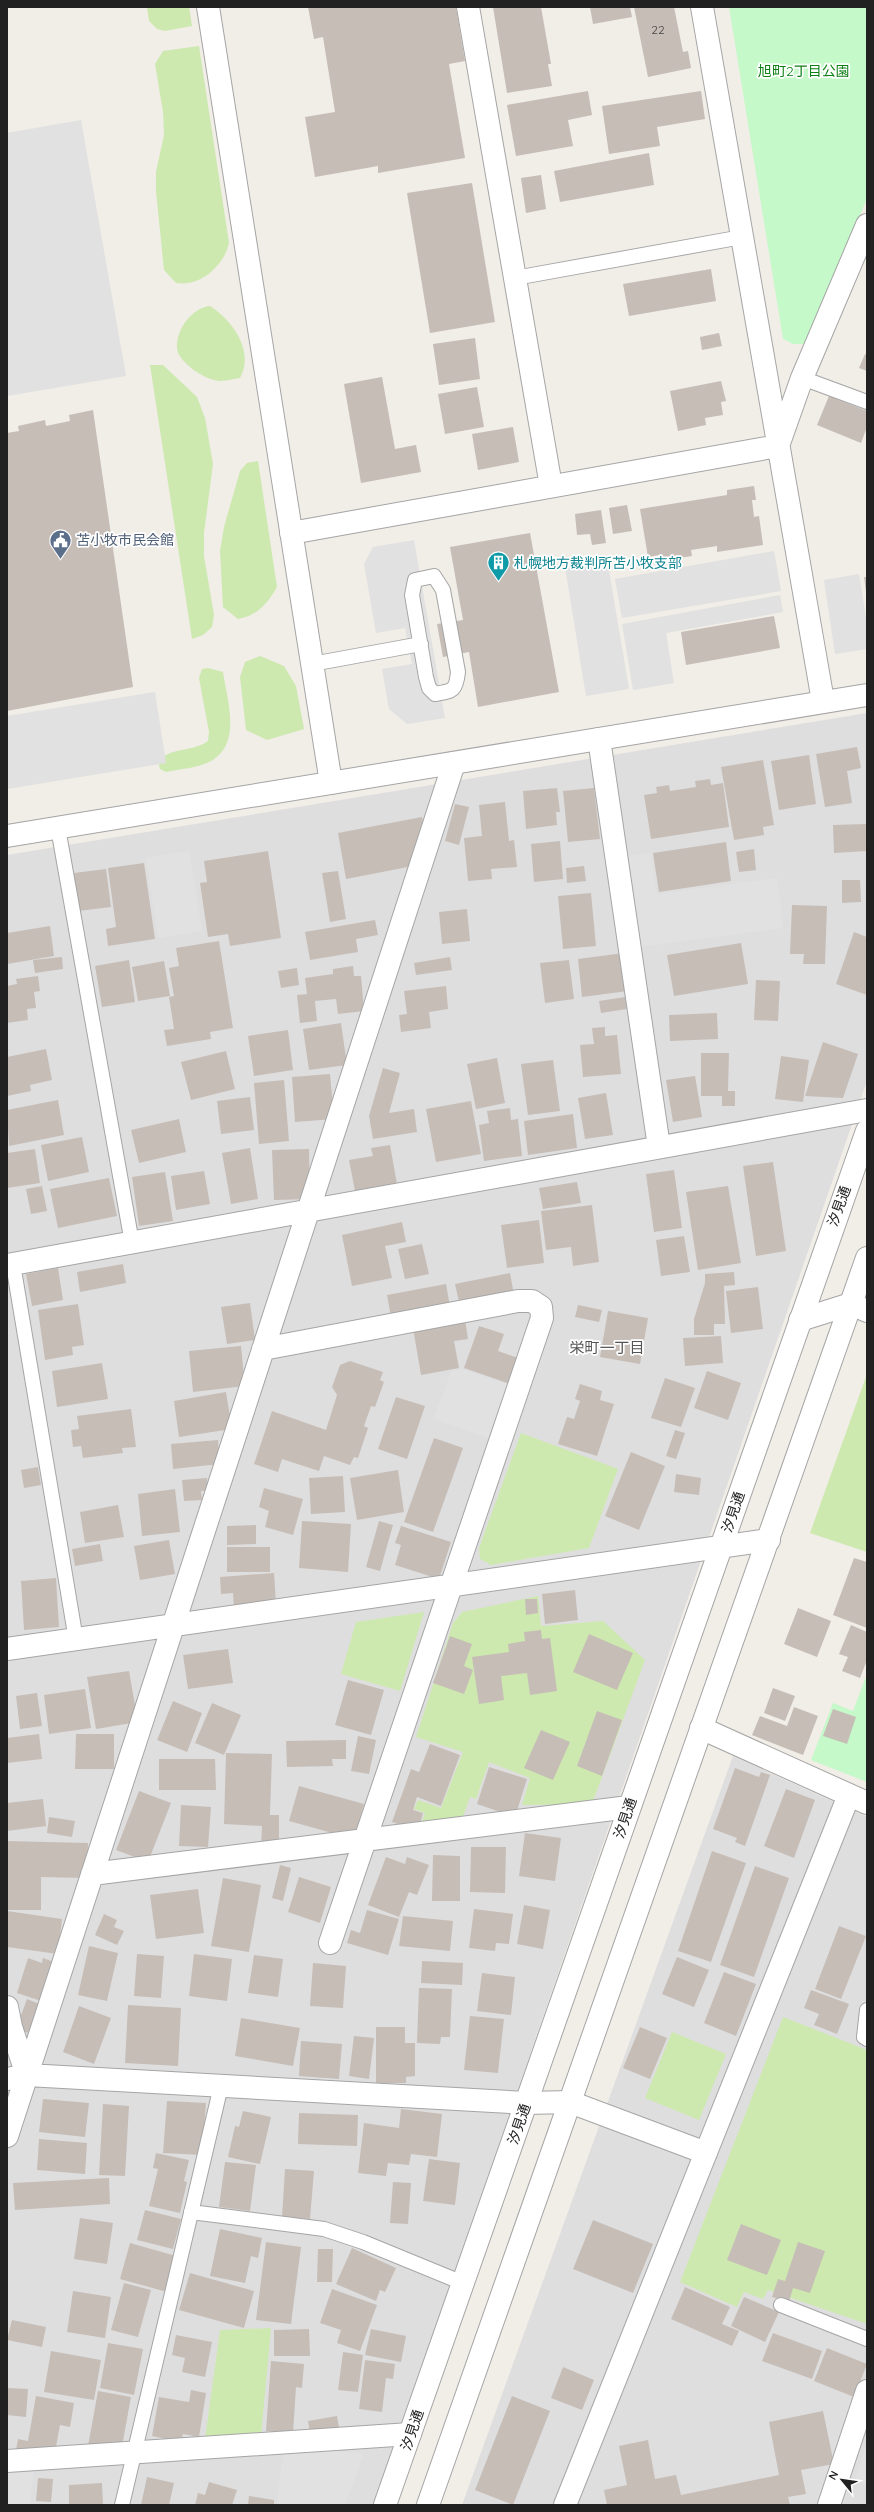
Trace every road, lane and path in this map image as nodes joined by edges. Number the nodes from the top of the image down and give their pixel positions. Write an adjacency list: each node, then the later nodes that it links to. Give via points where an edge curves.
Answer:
1 (208, 7): 11 (street)
2 (468, 7): 6 (street)
3 (702, 7): 5 (street)
4 (867, 225): 7 (street)
5 (742, 237): 6 (lane); 9 (street)
6 (515, 278): 10 (street)
7 (802, 378): 8 (lane); 9 (street)
8 (867, 402)
9 (778, 446): 10 (street); 15 (street)
10 (551, 486): 11 (street)
11 (291, 533): 13 (street)
12 (421, 644): 12 (lane, via 412,586 415,580 434,576 443,590 458,672 456,685 451,691 435,694 429,688); 13 (lane)
13 (312, 664): 18 (street)
14 (867, 696): 15 (street)
15 (823, 701): 16 (street)
16 (599, 739): 17 (street); 23 (street)
17 (454, 763): 18 (street); 24 (street)
18 (331, 783): 19 (street)
19 (58, 828): 20 (street); 25 (lane)
20 (7, 836)
21 (867, 1110): 23 (street)
22 (867, 1131): 29 (street, 汐見通)
23 (660, 1147): 24 (street)
24 (310, 1211): 25 (street); 30 (street)
25 (132, 1243): 27 (street)
26 (867, 1258): 28 (street)
27 (10, 1265): 35 (lane)
28 (859, 1308): 29 (street); 31 (street)
29 (800, 1320): 32 (street, 汐見通)
30 (263, 1349): 33 (street, via 518,1301 532,1301 541,1307 542,1318); 34 (street)
31 (769, 1540): 32 (street); 37 (street)
32 (720, 1547): 33 (street); 39 (street, 汐見通)
33 (451, 1587): 34 (street); 40 (street)
34 (173, 1626): 35 (street); 41 (street)
35 (76, 1640): 36 (street)
36 (7, 1649)
37 (701, 1728): 38 (street); 48 (street)
38 (858, 1799): 51 (street)
39 (629, 1807): 40 (street); 49 (street, 汐見通)
40 (364, 1841): 41 (street); 42 (street)
41 (92, 1874): 46 (street)
42 (330, 1943)
43 (7, 2007): 46 (street)
44 (867, 2010): 45 (lane, via 864,2037)
45 (867, 2039)
46 (17, 2077): 47 (street); 50 (street)
47 (221, 2086): 49 (street); 52 (lane)
48 (570, 2102): 49 (street); 51 (street); 62 (street)
49 (526, 2103): 53 (street, 汐見通)
50 (7, 2136)
51 (706, 2153): 63 (street)
52 (191, 2212): 53 (lane, via 324,2229 370,2244); 58 (lane)
53 (463, 2283): 57 (street, 汐見通)
54 (781, 2305): 55 (lane)
55 (867, 2339)
56 (867, 2391): 64 (street)
57 (410, 2434): 58 (street); 61 (street, 汐見通)
58 (134, 2453): 59 (street); 60 (lane)
59 (7, 2460)
60 (122, 2505)
61 (385, 2505)
62 (428, 2505)
63 (565, 2505)
64 (828, 2505)

